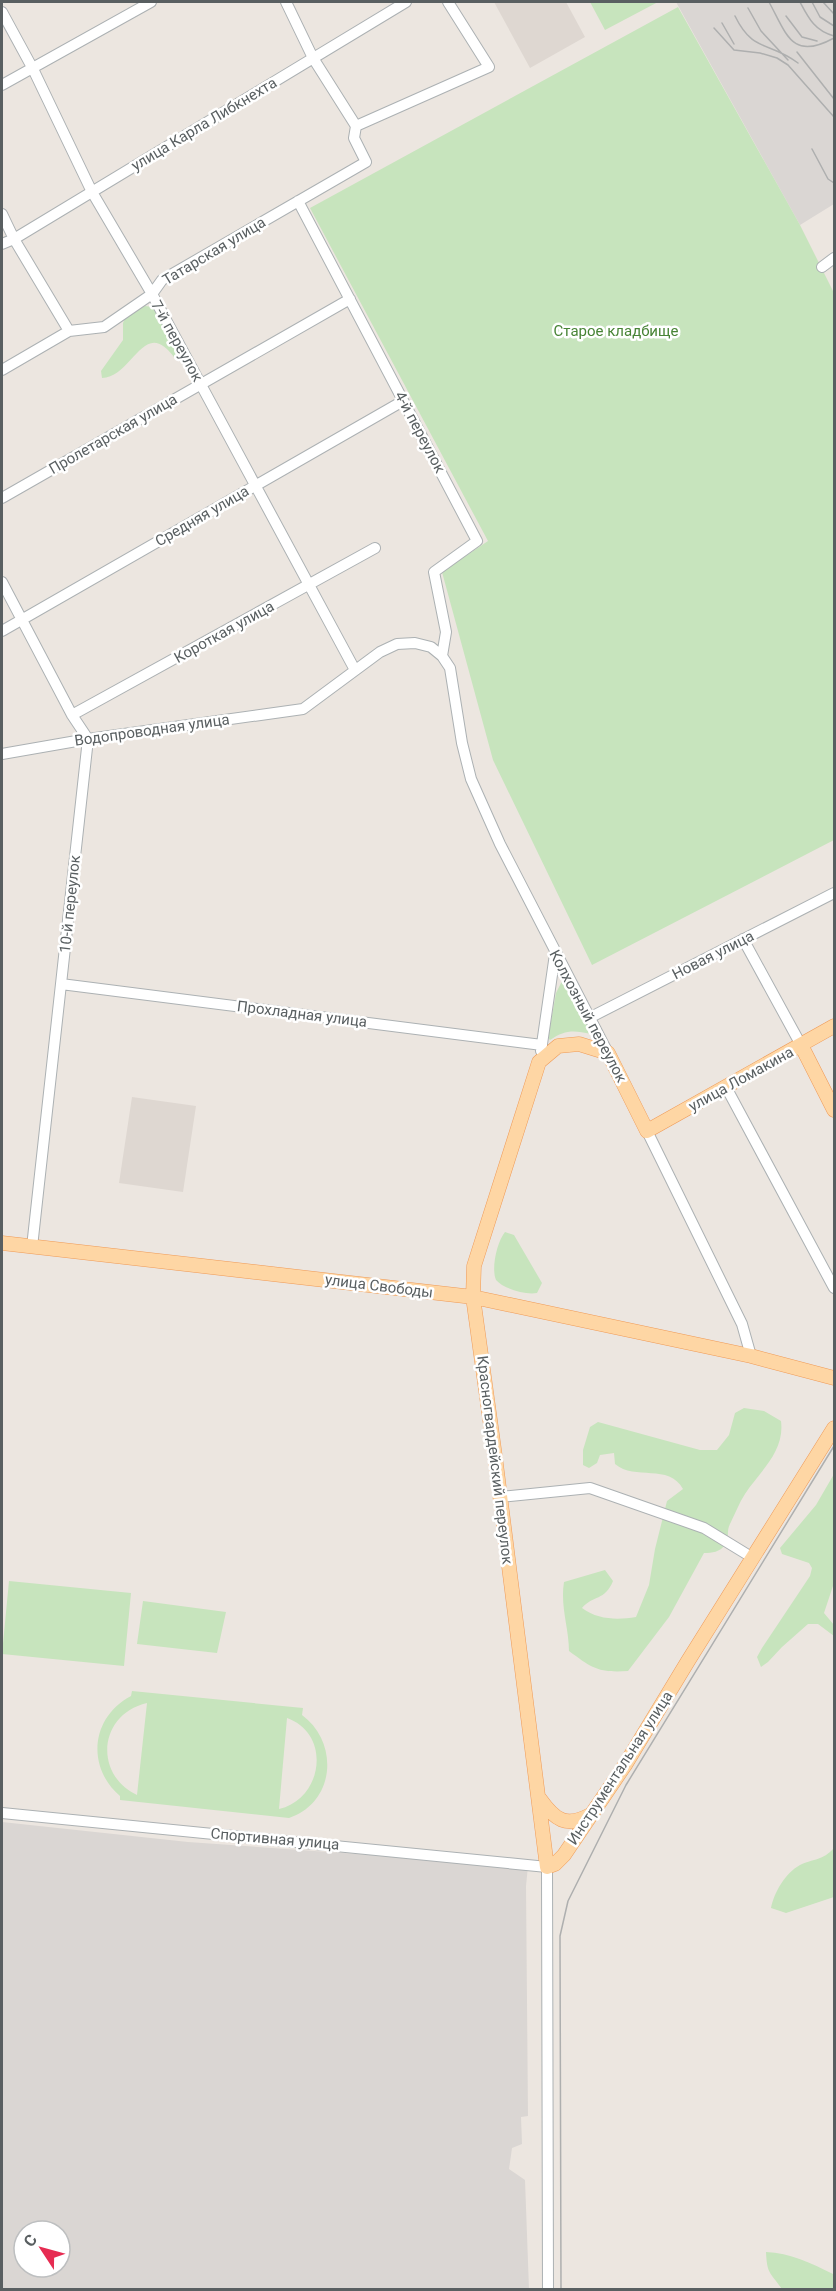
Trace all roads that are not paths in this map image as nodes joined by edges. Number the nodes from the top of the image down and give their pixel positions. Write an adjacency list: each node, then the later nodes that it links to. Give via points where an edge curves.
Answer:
1 (151, 2): 7 (street)
2 (286, 2): 6 (street)
3 (406, 2): 6 (street, улица Карла Либкнехта)
4 (448, 2): 9 (street, via 489,67)
5 (2, 12): 7 (street, 7-й переулок)
6 (313, 58): 9 (street); 10 (street, улица Карла Либкнехта)
7 (33, 69): 8 (street); 10 (street, 7-й переулок)
8 (2, 85)
9 (356, 126): 11 (street, Татарская улица, via 354,138 366,162)
10 (92, 192): 13 (street, улица Карла Либкнехта); 17 (street, 7-й переулок)
11 (298, 201): 17 (street, Татарская улица, via 162,280); 18 (street, 4-й переулок)
12 (2, 214): 13 (street)
13 (14, 239): 14 (street, улица Карла Либкнехта); 19 (street)
14 (2, 244)
15 (834, 258): 16 (street)
16 (822, 267)
17 (152, 294): 19 (street, Татарская улица, via 104,327); 21 (street, 7-й переулок)
18 (350, 299): 21 (street, Пролетарская улица); 22 (street, 4-й переулок)
19 (69, 331): 20 (street, Татарская улица)
20 (2, 370)
21 (201, 384): 23 (street, 7-й переулок); 24 (street, Пролетарская улица)
22 (403, 401): 23 (street, Средняя улица); 30 (street, 4-й переулок, via 477,541 434,572 446,632)
23 (256, 486): 27 (street, 7-й переулок); 28 (street, Средняя улица)
24 (2, 498)
25 (375, 548): 27 (street, Короткая улица)
26 (2, 582): 28 (street)
27 (309, 585): 31 (street, 7-й переулок); 32 (street, Короткая улица)
28 (21, 619): 29 (street, Средняя улица); 32 (street)
29 (2, 631)
30 (442, 656): 31 (street, via 416,643 397,644); 37 (street, Колхозный переулок, via 450,668 471,778)
31 (355, 670): 33 (street, Водопроводная улица, via 303,709)
32 (72, 715): 33 (street)
33 (88, 739): 34 (street, Водопроводная улица); 38 (street, 10-й переулок)
34 (2, 754)
35 (834, 893): 36 (street, Новая улица)
36 (743, 939): 39 (street, Новая улица); 42 (street)
37 (555, 954): 39 (street, Колхозный переулок); 41 (street, Красногвардейский переулок)
38 (61, 984): 41 (street, Прохладная улица); 49 (street, 10-й переулок)
39 (591, 1017): 43 (street, Колхозный переулок)
40 (834, 1026): 42 (main road, улица Ломакина)
41 (542, 1045): 44 (street, Красногвардейский переулок)
42 (801, 1045): 45 (main road, улица Ломакина); 46 (main road)
43 (608, 1053): 44 (main road, via 579,1044 558,1046); 47 (main road, Колхозный переулок)
44 (539, 1062): 51 (main road, Красногвардейский переулок, via 474,1266)
45 (726, 1087): 47 (main road, улица Ломакина); 50 (street)
46 (834, 1110)
47 (647, 1131): 52 (street, Колхозный переулок, via 742,1324)
48 (2, 1243): 49 (main road, улица Свободы)
49 (32, 1246): 51 (main road, улица Свободы)
50 (834, 1288)
51 (473, 1297): 52 (main road, улица Свободы); 55 (main road, Красногвардейский переулок)
52 (751, 1356): 53 (main road, улица Свободы)
53 (834, 1378)
54 (834, 1428): 56 (main road, Инструментальная улица)
55 (500, 1497): 56 (street, via 590,1488 705,1528); 57 (main road, Красногвардейский переулок)
56 (753, 1558): 59 (main road, Инструментальная улица)
57 (538, 1798): 59 (main road, via 564,1822 578,1821); 60 (main road, Красногвардейский переулок)
58 (2, 1813): 60 (street, Спортивная улица)
59 (593, 1813): 60 (main road, Инструментальная улица, via 564,1855)
60 (547, 1867): 61 (street)
61 (548, 2289)

